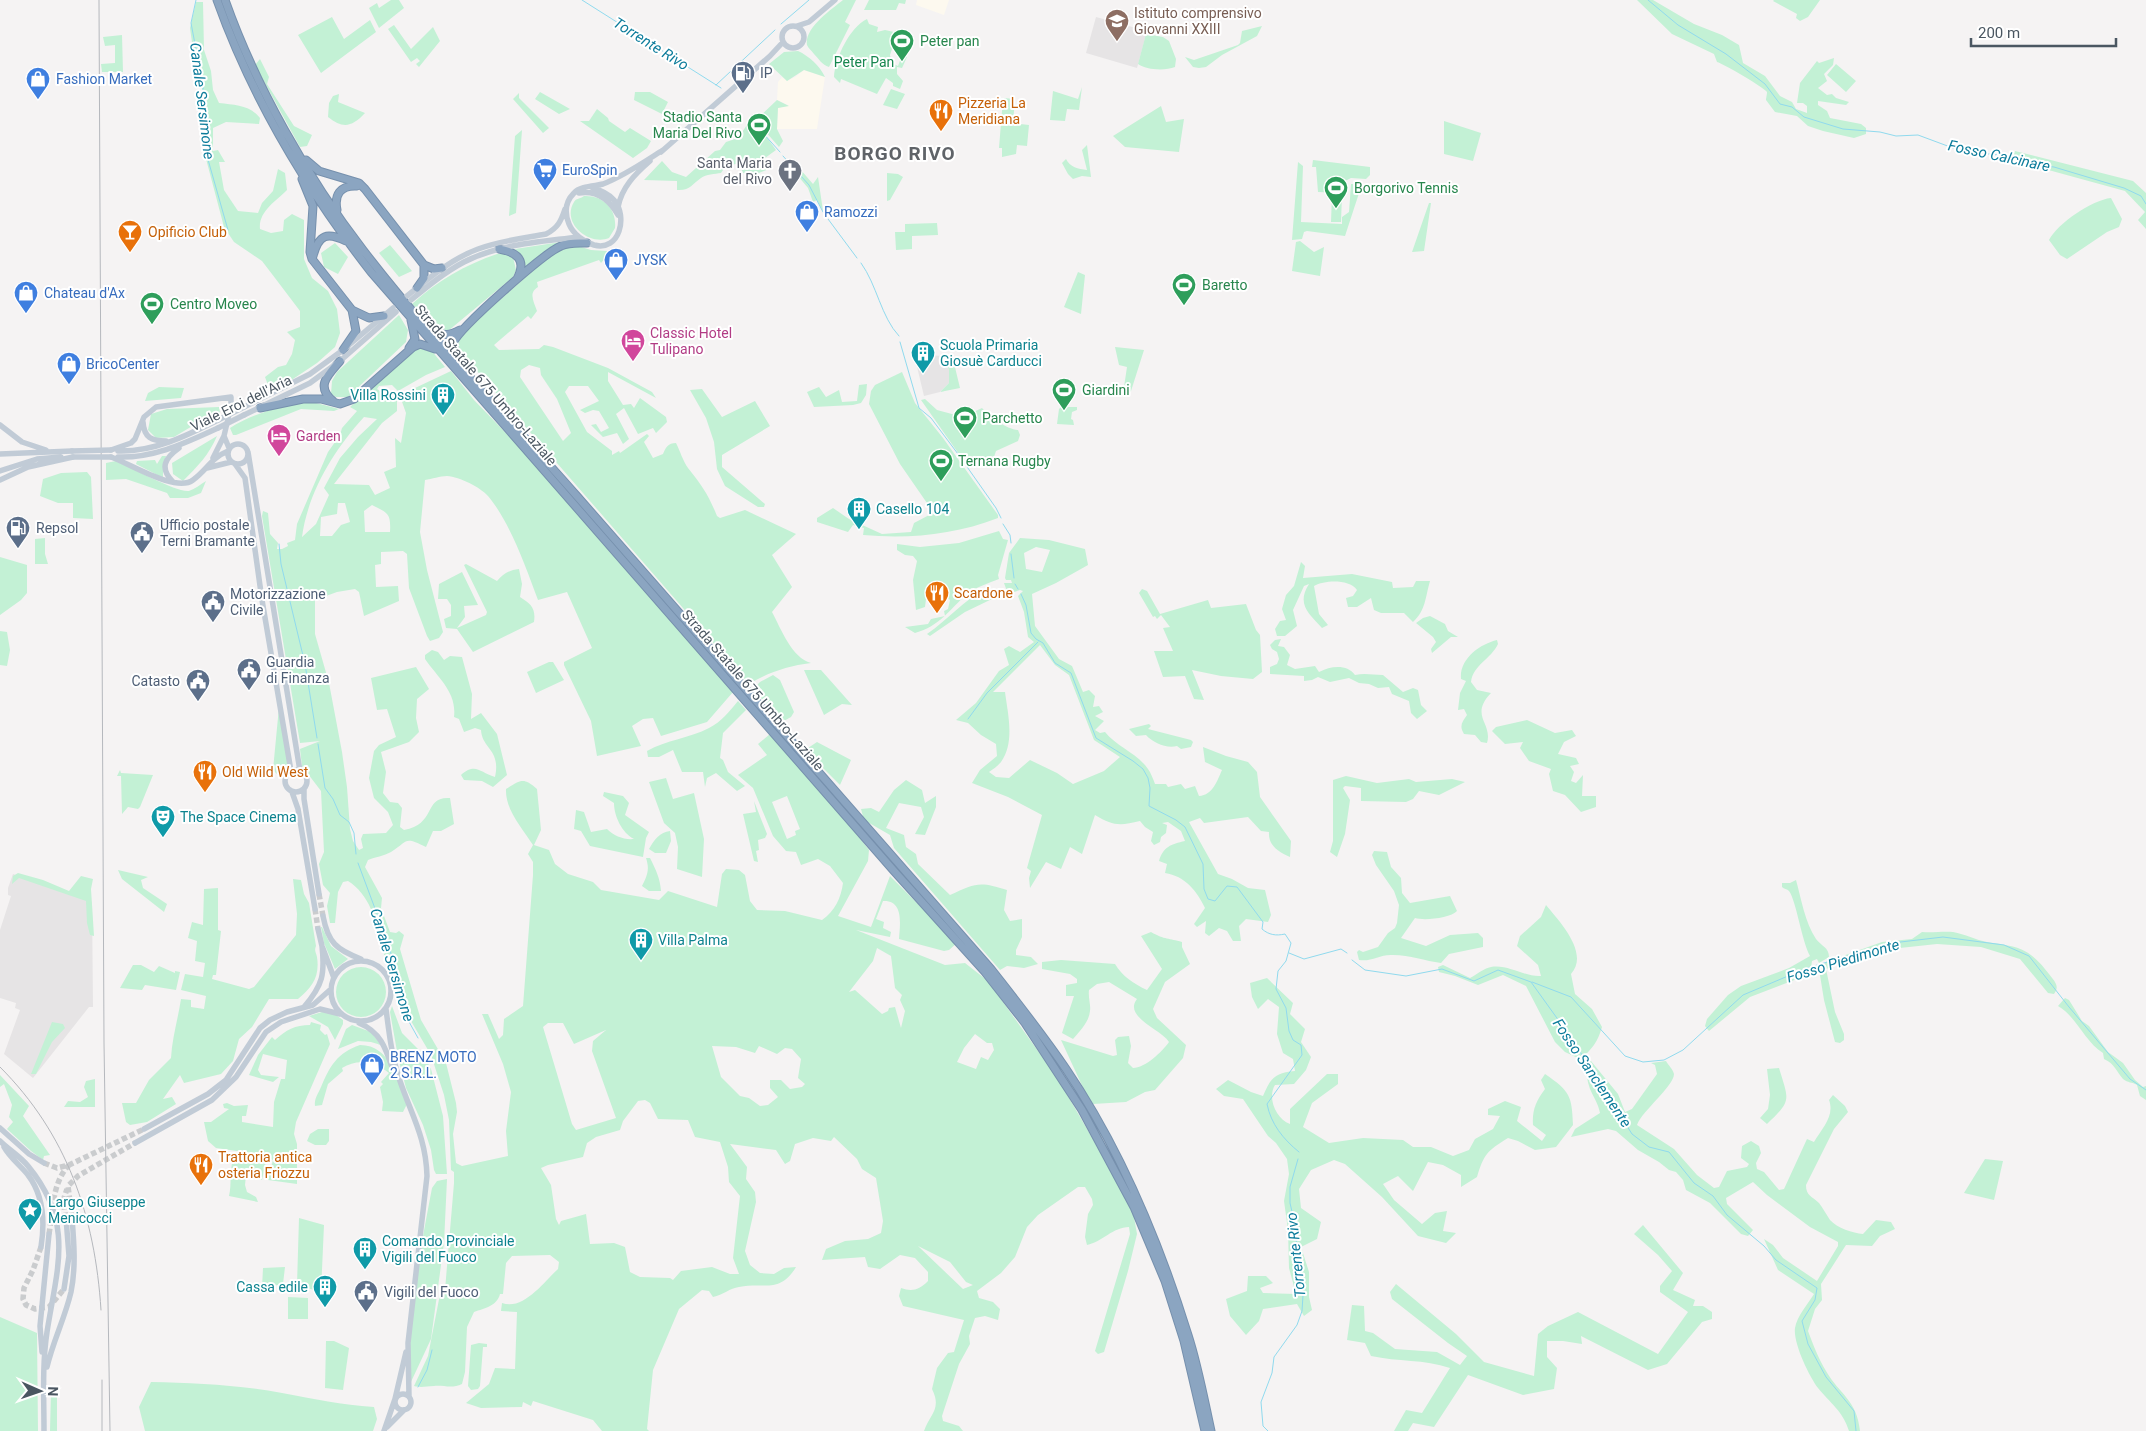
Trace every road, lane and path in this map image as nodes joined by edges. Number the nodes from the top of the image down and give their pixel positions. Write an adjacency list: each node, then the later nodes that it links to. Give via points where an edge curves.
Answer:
1 (217, 0): 11 (highway, Strada Statale 675 Umbro-Laziale, via 248,75)
2 (225, 0): 11 (highway, Strada Statale 675 Umbro-Laziale, via 242,46)
3 (832, 2): 4 (main road)
4 (809, 22): 5 (main road); 6 (main road)
5 (797, 26): 6 (main road); 7 (main road, via 784,30)
6 (804, 34): 8 (main road, via 801,45)
7 (783, 42): 8 (main road); 9 (main road)
8 (790, 48): 9 (main road)
9 (776, 51): 10 (main road)
10 (663, 150): 12 (main road, via 614,179); 16 (main road, via 625,186)
11 (297, 157): 13 (highway, via 319,171 359,183); 17 (highway, Strada Statale 675 Umbro-Laziale); 20 (highway, Strada Statale 675 Umbro-Laziale); 23 (highway, via 312,206)
12 (591, 187): 14 (main road, via 577,190); 16 (main road, via 612,198)
13 (365, 189): 17 (highway, via 349,185 343,188 336,197); 24 (highway)
14 (572, 196): 15 (main road); 18 (main road, via 583,192 596,193 613,206)
15 (566, 204): 19 (main road, via 569,225); 25 (main road, via 561,222 554,230 478,249)
16 (618, 207): 18 (main road)
17 (337, 213): 31 (highway, Strada Statale 675 Umbro-Laziale, via 362,249)
18 (621, 221): 21 (main road, via 618,235 612,242 599,246)
19 (578, 236): 21 (main road); 22 (main road)
20 (348, 242): 23 (highway, via 333,235 322,238); 30 (highway, Strada Statale 675 Umbro-Laziale)
21 (587, 242): 26 (highway, via 559,246)
22 (500, 249): 26 (highway, via 514,252 520,260 521,270); 27 (main road, via 454,268 409,298)
23 (312, 259): 28 (highway)
24 (424, 265): 25 (highway); 27 (highway, via 424,278)
25 (442, 268): 27 (main road)
26 (515, 282): 32 (highway)
27 (417, 288)
28 (352, 310): 29 (highway, via 369,318); 33 (highway, via 356,330)
29 (384, 316): 33 (main road, Viale Eroi dell'Aria); 36 (main road, Viale Eroi dell'Aria, via 395,310)
30 (411, 320): 34 (highway, Strada Statale 675 Umbro-Laziale); 35 (highway, via 415,339)
31 (429, 329): 32 (highway, via 444,336); 37 (highway, Strada Statale 675 Umbro-Laziale)
32 (462, 330): 37 (highway, via 453,343)
33 (343, 350): 45 (main road, Viale Eroi dell'Aria, bridge, via 310,374)
34 (438, 350): 35 (highway, via 420,344); 37 (highway, Strada Statale 675 Umbro-Laziale)
35 (406, 352): 39 (highway, via 354,399 344,404)
36 (340, 361): 39 (highway, via 324,386); 40 (main road, Viale Eroi dell'Aria, via 310,383)
37 (453, 361): 38 (highway, Strada Statale 675 Umbro-Laziale)
38 (462, 372): 92 (highway, Strada Statale 675 Umbro-Laziale, via 979,965 1025,1023 1082,1110 1134,1207 1165,1281 1184,1341); 93 (highway, Strada Statale 675 Umbro-Laziale, via 991,969 1062,1064 1106,1138 1140,1205 1189,1337)
39 (336, 403): 40 (highway, via 303,399)
40 (260, 408): 47 (main road, Viale Eroi dell'Aria, bridge)
41 (142, 420): 43 (main road, via 156,407 231,397); 45 (main road, via 148,438); 52 (main road, via 135,439)
42 (0, 424): 53 (main road, via 26,444)
43 (226, 428): 44 (main road); 46 (main road, via 229,437)
44 (224, 436): 48 (main road); 54 (main road)
45 (171, 441): 52 (main road, Viale Eroi dell'Aria, via 140,451)
46 (238, 443): 48 (main road); 49 (main road, via 244,445)
47 (183, 444): 52 (main road, Viale Eroi dell'Aria, via 143,457); 59 (main road, via 166,462 165,471)
48 (228, 449): 54 (main road); 55 (main road, via 228,457)
49 (248, 452): 55 (main road, via 244,461); 60 (main road)
50 (0, 454): 53 (main road)
51 (72, 454): 52 (main road, Viale Eroi dell'Aria, bridge); 53 (main road); 53 (main road)
52 (111, 454): 59 (main road)
53 (51, 457): 57 (main road); 58 (main road)
54 (213, 458): 56 (main road)
55 (233, 463): 56 (main road, via 215,464); 61 (main road, via 245,478)
56 (205, 469): 59 (main road, via 190,482)
57 (0, 470)
58 (0, 480)
59 (174, 484)
60 (300, 770): 61 (main road); 62 (main road, via 307,780)
61 (291, 771): 63 (main road, via 285,783)
62 (304, 789): 63 (main road); 64 (main road)
63 (292, 792): 65 (main road, via 298,809)
64 (319, 894)
65 (315, 909)
66 (322, 916): 69 (main road, via 325,929 336,946)
67 (318, 929): 68 (main road)
68 (322, 946): 70 (main road); 72 (main road, via 322,982)
69 (366, 961): 70 (main road, via 347,964); 73 (main road, via 379,966 389,978 392,994)
70 (334, 978): 71 (main road)
71 (331, 989): 72 (main road, via 313,1005); 74 (main road, via 331,998)
72 (303, 1008): 78 (main road, via 287,1012 260,1028 226,1080 214,1090)
73 (386, 1009): 75 (main road, via 371,1020); 76 (main road)
74 (340, 1014): 75 (main road); 80 (main road, via 320,1009 281,1022 266,1032 236,1076 212,1100)
75 (352, 1021): 76 (main road, via 369,1027 379,1036)
76 (399, 1078): 85 (main road, via 423,1142 427,1169)
77 (0, 1128): 81 (main road)
78 (144, 1129)
79 (1, 1142): 83 (main road, via 38,1192 44,1228); 86 (main road, via 28,1166 43,1189 58,1228 60,1258 47,1333)
80 (135, 1143)
81 (44, 1163)
82 (50, 1234): 86 (main road, via 40,1326)
83 (40, 1247)
84 (64, 1289): 86 (main road, via 70,1256 69,1218 75,1256 71,1292)
85 (408, 1343): 87 (main road); 88 (main road)
86 (44, 1384): 90 (main road)
87 (409, 1396): 88 (main road, via 401,1393); 89 (main road, via 410,1404)
88 (395, 1399): 89 (main road, via 397,1408); 91 (main road)
89 (404, 1410): 91 (main road)
90 (44, 1431)
91 (384, 1431)
92 (1204, 1431)
93 (1211, 1431)

